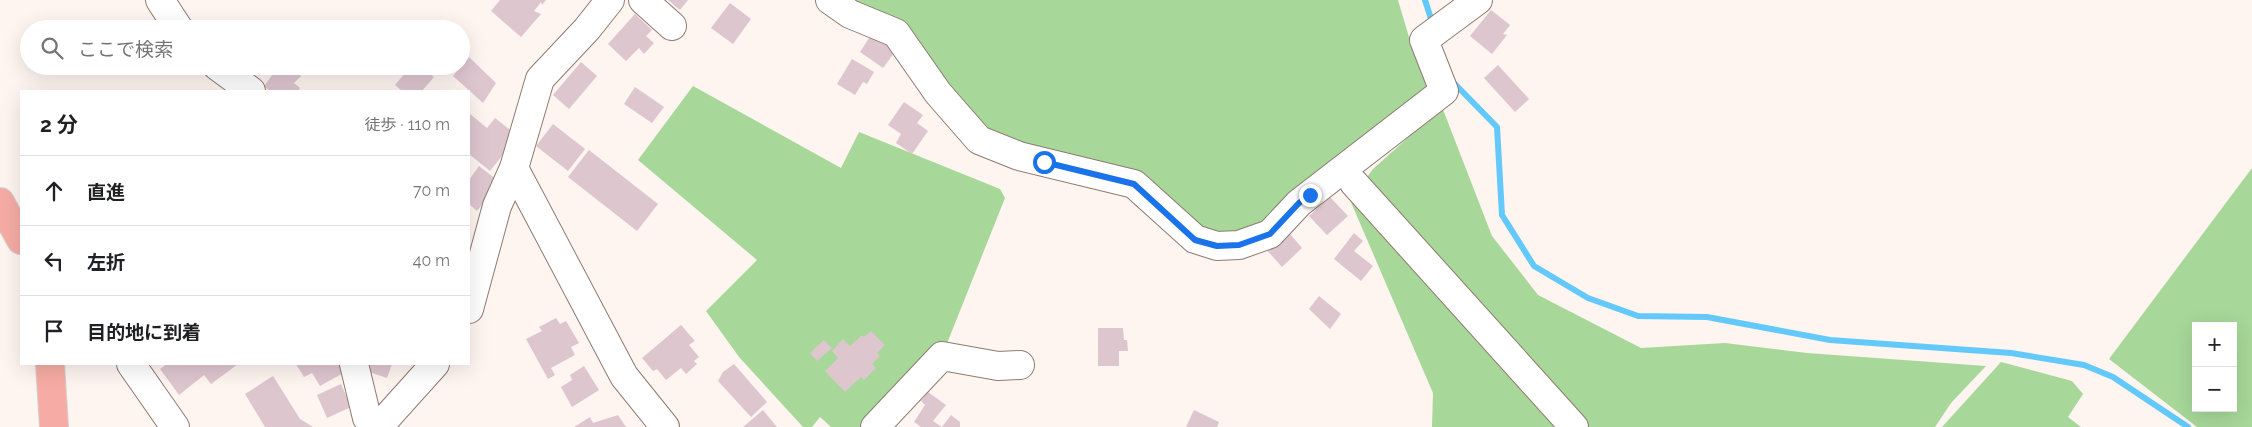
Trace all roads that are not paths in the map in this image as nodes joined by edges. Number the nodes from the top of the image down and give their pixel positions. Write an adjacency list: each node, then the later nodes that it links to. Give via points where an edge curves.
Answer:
1 (160, 0): 6 (street)
2 (610, 0): 10 (street, via 540,78)
3 (643, 0): 7 (street)
4 (830, 0): 5 (street, via 850,14 896,33 938,93 978,140 1019,156 1134,184 1195,240 1217,246 1239,245 1270,234 1299,203 1444,91 1424,40)
5 (1478, 0)
6 (173, 20)
7 (672, 26)
8 (230, 75): 9 (street)
9 (251, 90)
10 (514, 168): 14 (street, via 497,206); 23 (street, via 624,376)
11 (1354, 183): 25 (street)
12 (0, 202): 13 (main road)
13 (20, 238)
14 (470, 305)
15 (1020, 364): 24 (street, via 998,366 942,356)
16 (50, 365): 21 (main road)
17 (133, 365): 22 (street)
18 (354, 365): 20 (street)
19 (434, 365): 20 (street)
20 (371, 424)
21 (54, 427)
22 (175, 427)
23 (665, 427)
24 (875, 427)
25 (1574, 427)

